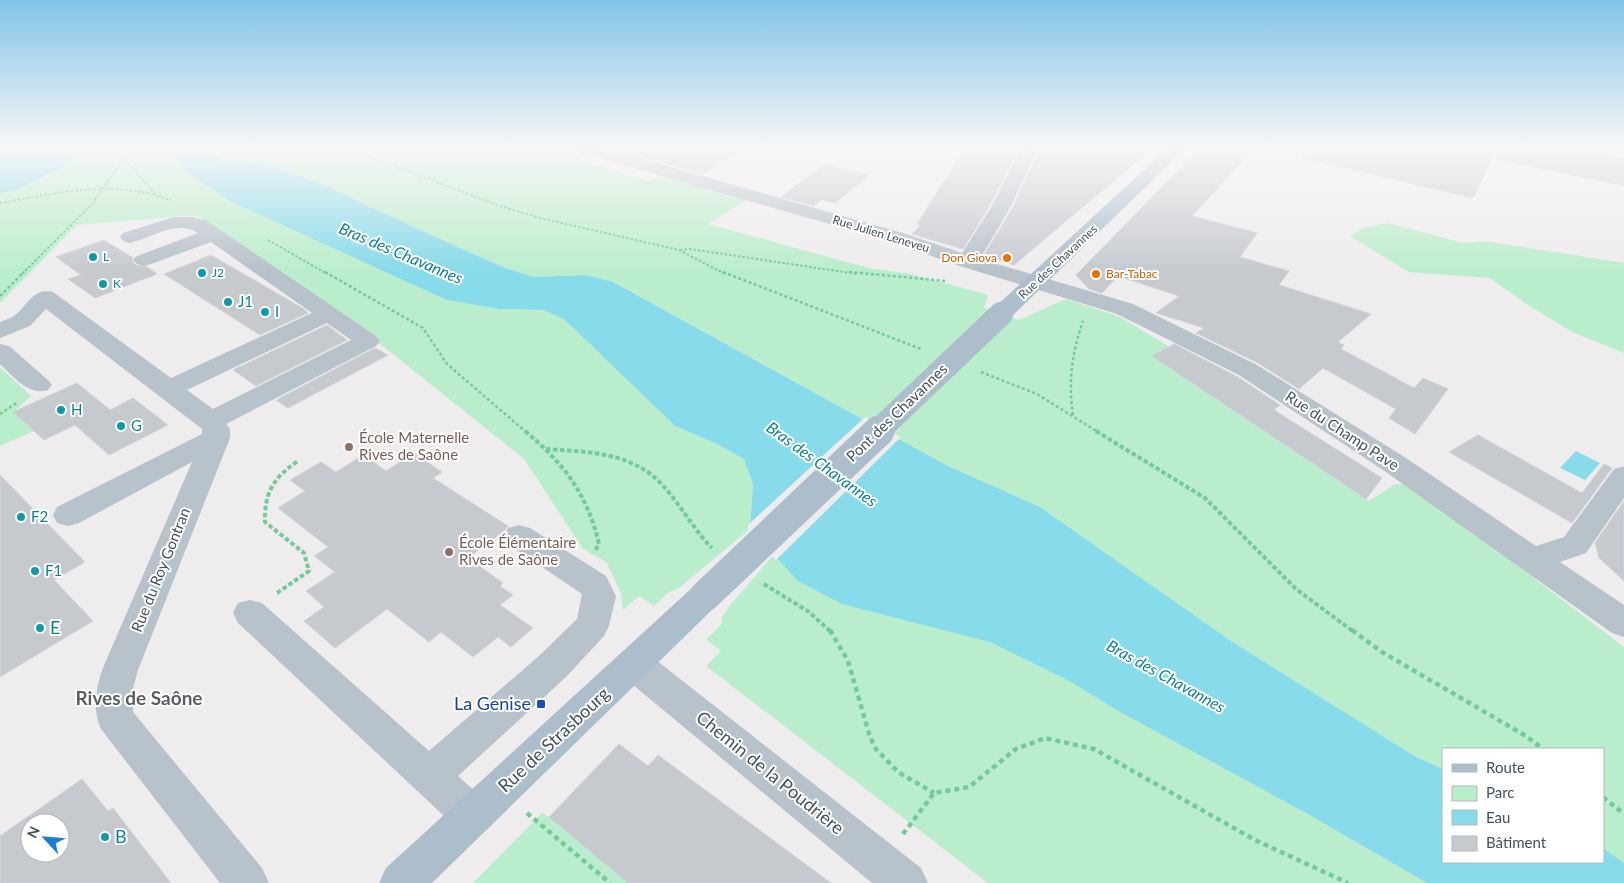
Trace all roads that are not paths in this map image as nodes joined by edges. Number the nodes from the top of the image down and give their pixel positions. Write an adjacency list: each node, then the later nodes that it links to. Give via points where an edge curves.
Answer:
1 (724, 188): 7 (street, Rue Julien Leneveu, via 896,237)
2 (1009, 188): 7 (street)
3 (1136, 188): 8 (main road, Rue des Chavannes)
4 (212, 234): 5 (street, via 192,222 180,222); 6 (street); 9 (street)
5 (130, 237)
6 (144, 260)
7 (967, 262): 8 (street, Rue Julien Leneveu)
8 (1038, 281): 10 (main road, Rue des Chavannes); 19 (street, Rue du Champ Pave, via 1125,309 1248,370 1396,465)
9 (328, 314): 14 (street); 15 (street, via 368,340)
10 (1001, 314): 20 (main road, Pont des Chavannes, bridge)
11 (0, 331): 14 (street, via 22,321 45,297)
12 (0, 351): 13 (street)
13 (39, 385)
14 (169, 389): 15 (street)
15 (214, 430): 17 (street); 27 (street, Rue du Roy Gontran, via 120,670 114,692 114,717)
16 (1624, 476): 19 (street, via 1575,545)
17 (68, 515)
18 (519, 536): 24 (street, via 594,585 600,596 592,626 553,666)
19 (1533, 559): 22 (street, Rue du Champ Pave, via 1584,596)
20 (706, 596): 23 (main road, Rue de Strasbourg)
21 (250, 612): 24 (street)
22 (1624, 615)
23 (634, 664): 25 (main road, Rue de Strasbourg); 26 (street, Chemin de la Poudrière)
24 (429, 776): 25 (street)
25 (473, 816): 28 (main road, Rue de Strasbourg)
26 (899, 878)
27 (247, 883)
28 (401, 883)

